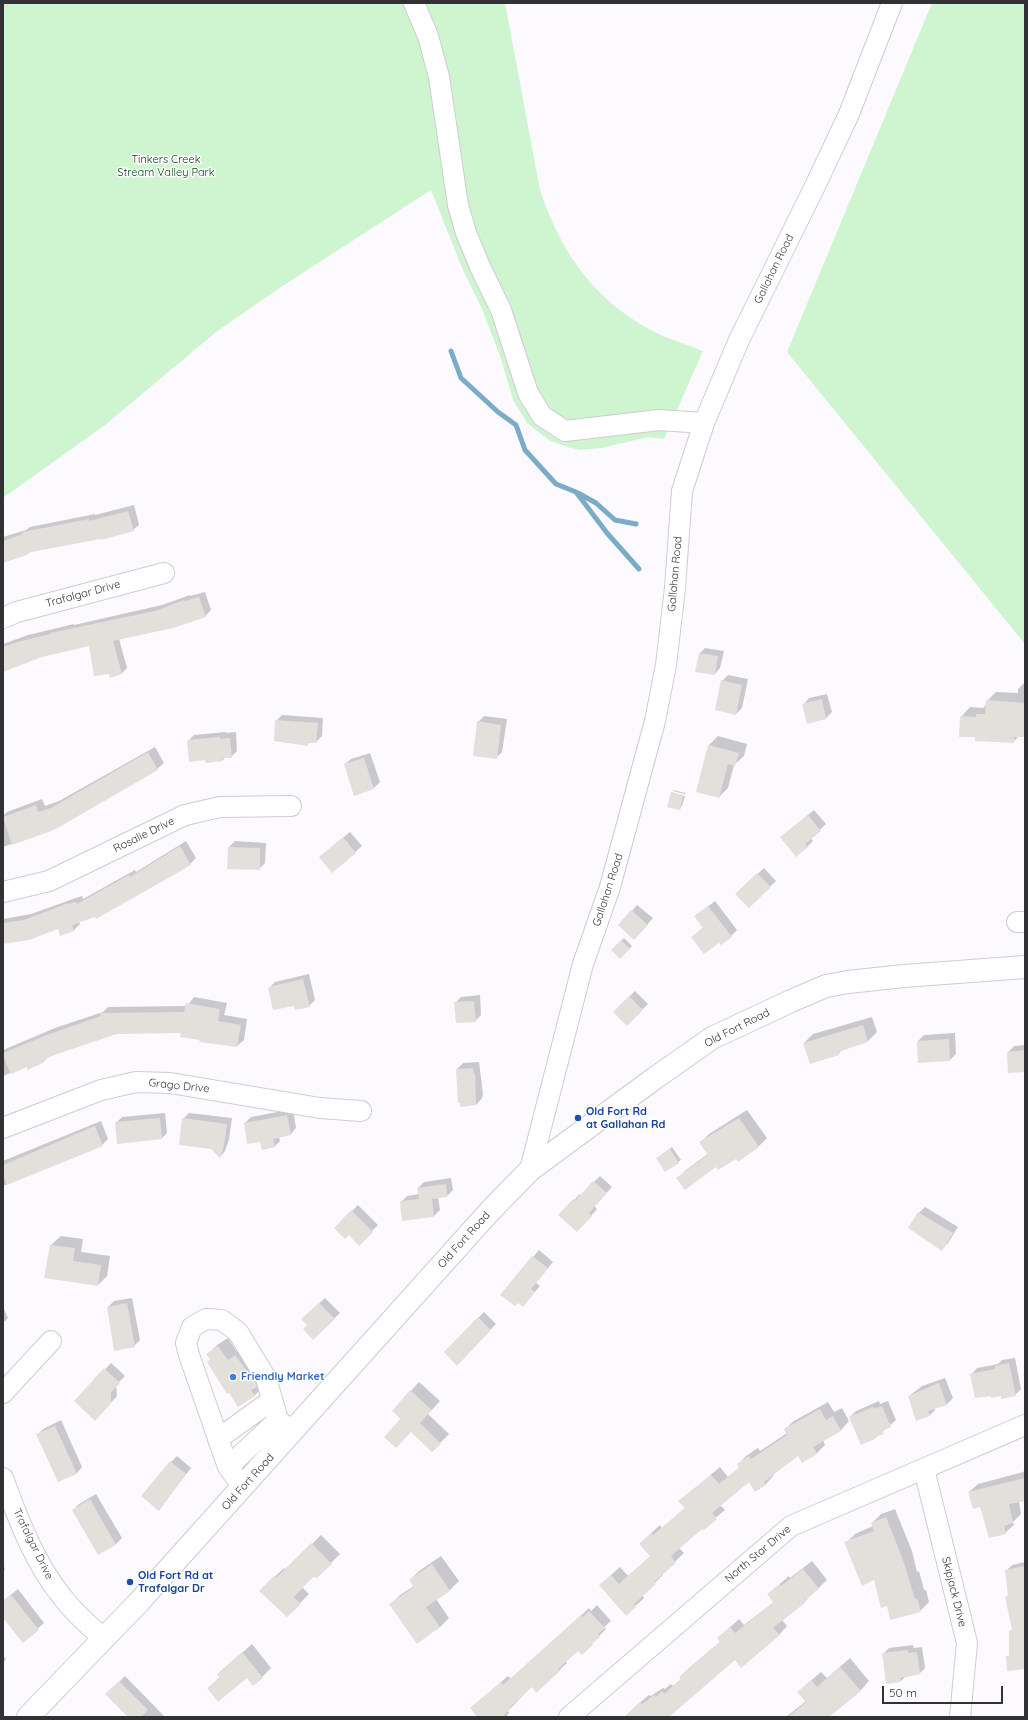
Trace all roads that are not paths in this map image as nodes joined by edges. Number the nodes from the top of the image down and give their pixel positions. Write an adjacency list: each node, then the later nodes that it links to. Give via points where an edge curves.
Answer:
1 (414, 3): 3 (street, via 428,36 439,77 458,205 466,233 501,310 528,393 542,416 565,431 659,420)
2 (892, 3): 3 (street, Gallahan Road, via 849,114 740,340)
3 (704, 423): 11 (street, Gallahan Road, via 682,491 666,665 655,721 610,887 583,964)
4 (164, 574): 5 (street, Trafalgar Drive, via 17,612)
5 (3, 618)
6 (291, 806): 7 (street, Rosalie Drive, via 220,807 185,815 49,881)
7 (3, 892)
8 (1025, 967): 11 (main road, Old Fort Road, via 848,982 826,986 796,998 712,1038)
9 (360, 1111): 10 (street, Grago Drive, via 320,1108 170,1083 136,1082 101,1090)
10 (3, 1128)
11 (530, 1170): 16 (main road, Old Fort Road)
12 (51, 1341): 13 (street)
13 (3, 1393)
14 (272, 1400): 16 (street); 17 (street); 17 (street, via 266,1378 238,1332 222,1320 206,1319 192,1327 186,1343)
15 (1025, 1425): 19 (street, North Star Drive)
16 (285, 1426): 18 (street); 21 (main road, Old Fort Road)
17 (218, 1439): 18 (street)
18 (228, 1467): 21 (street)
19 (924, 1469): 24 (street, North Star Drive, via 791,1526); 25 (street, Skipjack Drive, via 967,1643)
20 (3, 1478): 22 (street, Trafalgar Drive, via 26,1535 48,1577 68,1604)
21 (243, 1488): 22 (main road, Old Fort Road)
22 (104, 1639): 23 (main road, Old Fort Road)
23 (28, 1717)
24 (569, 1717)
25 (960, 1717)

